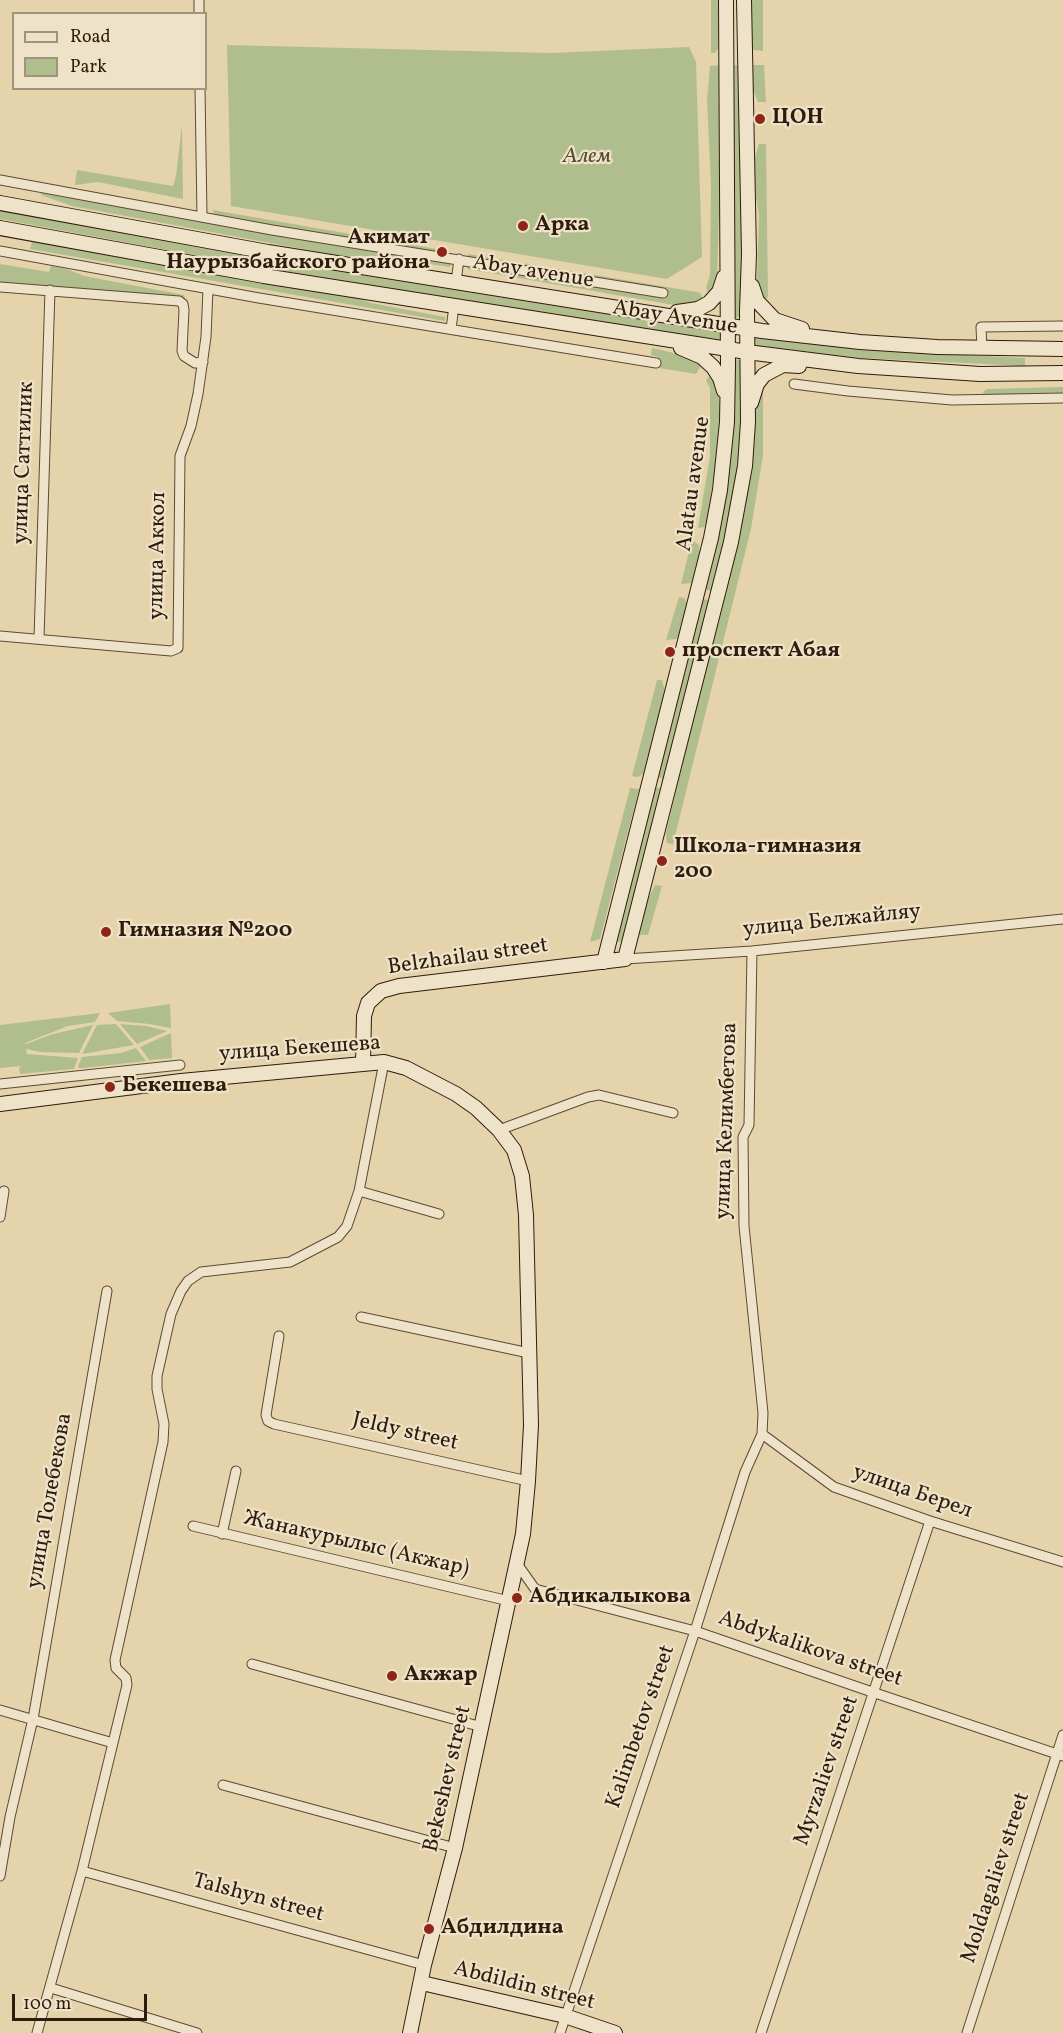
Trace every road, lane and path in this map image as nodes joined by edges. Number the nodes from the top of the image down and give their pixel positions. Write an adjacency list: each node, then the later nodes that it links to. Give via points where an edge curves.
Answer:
1 (726, 0): 8 (main road, Alatau avenue)
2 (744, 0): 10 (main road, Alatau avenue)
3 (200, 90): 6 (street)
4 (0, 180): 6 (street)
5 (0, 203): 12 (main road, Abay avenue)
6 (202, 217): 11 (street)
7 (0, 228): 17 (main road, Abay Avenue)
8 (728, 251): 18 (main road, via 723,283 709,303 685,312); 19 (main road, Alatau avenue)
9 (0, 252): 14 (street)
10 (749, 254): 21 (main road, Alatau avenue); 24 (main road, via 753,290 763,310 775,320)
11 (459, 259): 12 (street); 16 (street)
12 (456, 282): 18 (main road, Abay avenue)
13 (0, 287): 15 (street)
14 (208, 289): 22 (street); 30 (street)
15 (50, 290): 30 (street, via 179,301 184,310 182,351 188,360); 42 (street, улица Саттилик)
16 (663, 293)
17 (454, 306): 22 (street); 23 (main road, Abay Avenue)
18 (654, 313): 19 (main road, Abay avenue)
19 (728, 325): 21 (main road, Abay avenue); 26 (main road, Alatau avenue)
20 (1063, 326): 25 (street, via 981,327)
21 (747, 328): 24 (main road, Abay avenue); 29 (main road, Alatau avenue)
22 (451, 329): 31 (street)
23 (650, 337): 26 (main road, Abay Avenue); 37 (main road, via 690,351 713,367 724,389)
24 (860, 342): 25 (main road, Abay avenue)
25 (982, 348): 27 (main road, Abay avenue)
26 (728, 349): 29 (main road, Abay Avenue); 37 (main road, Alatau avenue)
27 (1041, 349): 28 (main road, Abay avenue); 33 (main road)
28 (1063, 349)
29 (747, 352): 32 (main road, Abay Avenue); 38 (main road, Alatau avenue)
30 (203, 362): 42 (street, улица Аккол, via 193,418 180,456 178,648 171,651)
31 (656, 363)
32 (858, 366): 33 (main road, Abay Avenue, via 980,374); 38 (main road, via 783,365 772,370 757,384)
33 (1041, 373): 34 (main road, Abay Avenue)
34 (1063, 373)
35 (794, 384): 36 (street, via 952,400)
36 (1063, 398)
37 (727, 422): 39 (main road, Alatau avenue, via 720,490)
38 (748, 422): 40 (main road, Alatau avenue, via 745,466)
39 (697, 595): 40 (main road); 43 (main road, Alatau avenue)
40 (717, 597): 44 (main road, Alatau avenue)
41 (0, 636): 42 (street)
42 (39, 638)
43 (651, 783): 44 (main road); 48 (main road, Alatau avenue)
44 (670, 785): 47 (main road, Alatau avenue)
45 (1063, 919): 46 (street, улица Белжайляу)
46 (752, 951): 47 (street, улица Белжайляу); 64 (street, улица Келимбетова, via 749,1125 743,1137 744,1226)
47 (625, 959): 48 (main road, улица Белжайляу)
48 (604, 962): 50 (main road, Belzhailau street, via 381,991 368,1003 364,1016)
49 (384, 1062): 50 (main road, улица Бекешева); 55 (main road, улица Бекешева, via 406,1068 456,1094); 57 (street)
50 (363, 1064): 53 (main road, улица Бекешева, via 180,1081)
51 (180, 1065): 52 (street)
52 (0, 1084)
53 (0, 1104)
54 (673, 1113): 55 (street, via 599,1095)
55 (499, 1130): 63 (main road, улица Бекешева, via 514,1150 522,1176)
56 (4, 1191): 59 (street)
57 (359, 1191): 58 (street); 80 (street, via 347,1226 338,1237 314,1251 290,1262 201,1272 181,1291 171,1314 157,1376 163,1442 115,1660 127,1685)
58 (439, 1214)
59 (0, 1217)
60 (106, 1291): 77 (street, улица Толебекова)
61 (361, 1317): 63 (street)
62 (279, 1336): 66 (street, Jeldy street, via 268,1421)
63 (529, 1353): 66 (main road, Bekeshev street)
64 (762, 1434): 67 (street, улица Берел, via 834,1487); 73 (street, Kalimbetov street, via 745,1472)
65 (236, 1471): 69 (street)
66 (528, 1481): 71 (main road, Bekeshev street)
67 (930, 1521): 70 (street, улица Берел); 75 (street, Myrzaliev street)
68 (194, 1526): 69 (street, Жанакурылыс (Акжар))
69 (222, 1534): 72 (street, Жанакурылыс (Акжар))
70 (1063, 1562)
71 (518, 1565): 72 (main road, Bekeshev street); 73 (street, Abdykalikova street, via 535,1589)
72 (509, 1601): 78 (main road, Bekeshev street)
73 (695, 1630): 75 (street, Abdykalikova street); 89 (street, Kalimbetov street)
74 (252, 1664): 78 (street)
75 (875, 1694): 81 (street, Abdykalikova street); 95 (street, Myrzaliev street)
76 (0, 1710): 77 (street)
77 (33, 1719): 80 (street); 85 (street, улица Толебекова)
78 (482, 1727): 83 (main road, Bekeshev street)
79 (1063, 1735): 81 (street, Moldagaliev street)
80 (113, 1743): 84 (street)
81 (1060, 1755): 96 (street, Moldagaliev street)
82 (223, 1785): 83 (street)
83 (455, 1848): 86 (main road, Bekeshev street)
84 (82, 1871): 86 (street, Talshyn street); 88 (street)
85 (0, 1876)
86 (424, 1965): 87 (main road, Bekeshev street)
87 (422, 1983): 89 (main road, Abdildin street); 92 (main road, Bekeshev street)
88 (51, 1988): 90 (street); 91 (street)
89 (565, 2016): 93 (street, Kalimbetov street); 94 (main road, Abdildin street)
90 (37, 2033)
91 (197, 2033)
92 (410, 2033)
93 (560, 2033)
94 (615, 2033)
95 (761, 2033)
96 (967, 2033)

